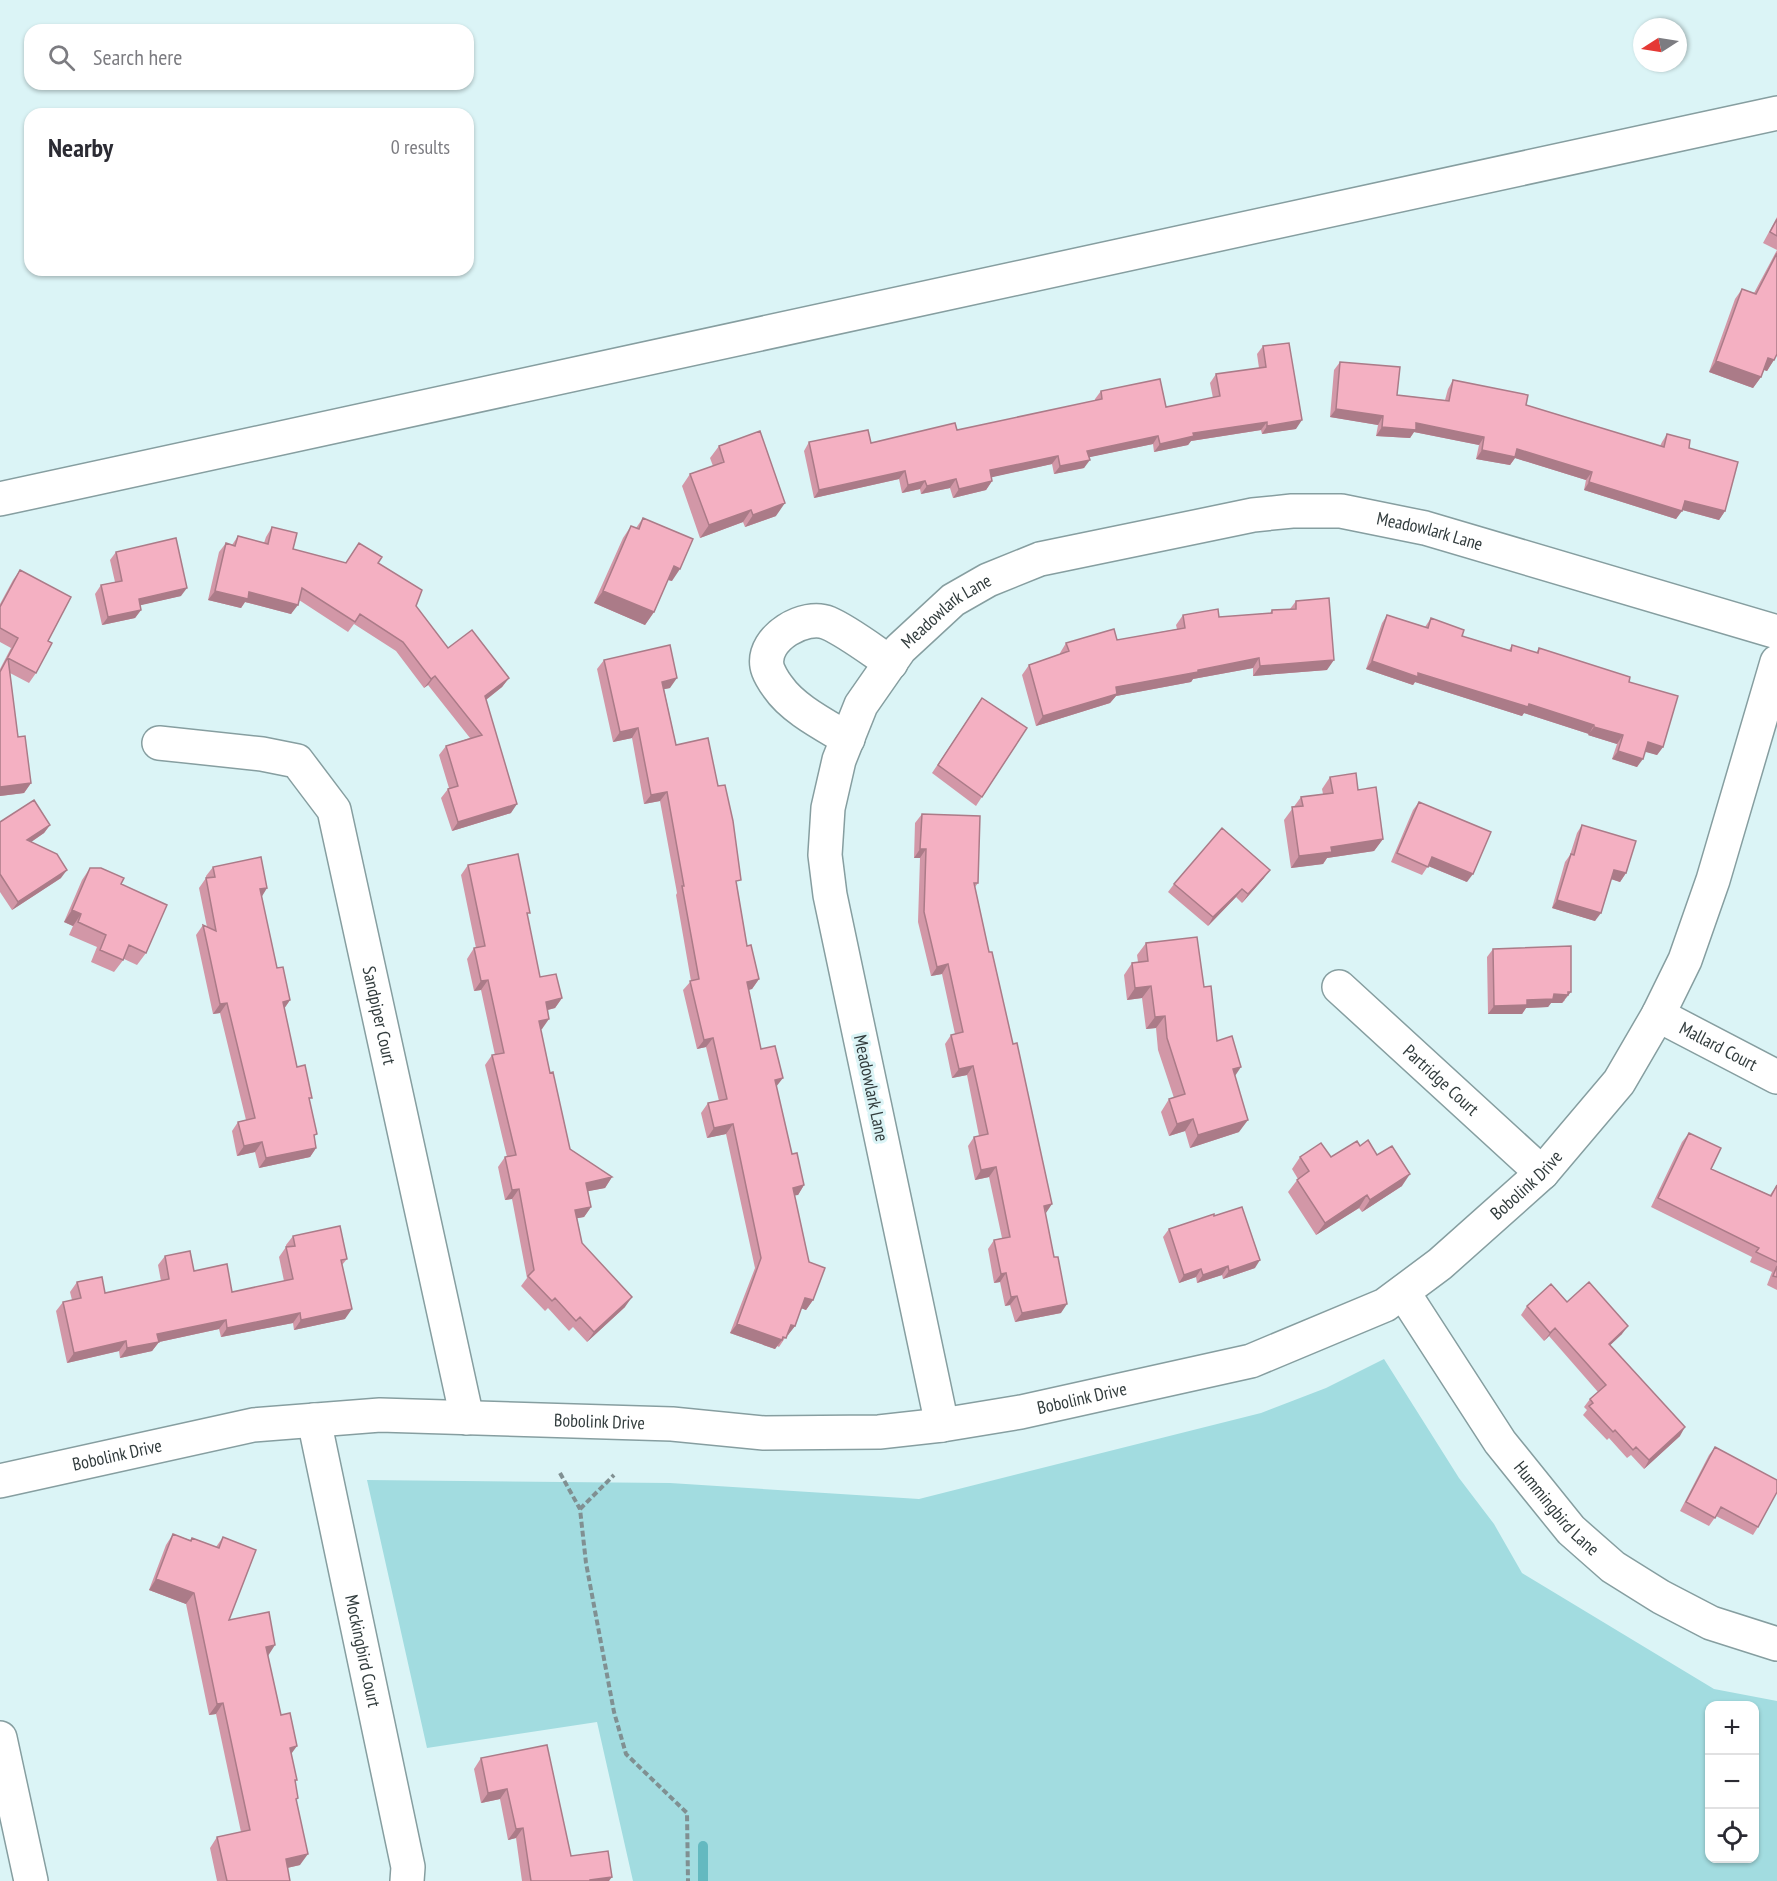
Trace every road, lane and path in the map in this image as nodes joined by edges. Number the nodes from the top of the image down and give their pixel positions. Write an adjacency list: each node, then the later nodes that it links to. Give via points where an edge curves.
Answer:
1 (1777, 113): 2 (street)
2 (0, 499)
3 (1777, 632): 5 (street, Meadowlark Lane, via 1425,528 1341,511 1292,511 1253,515 1040,559 988,580 953,600 900,649)
4 (1777, 662): 9 (street, Bobolink Drive, via 1713,880 1684,960)
5 (891, 663): 6 (street, Meadowlark Lane, via 861,705); 6 (street, via 827,622 812,620 786,629 770,646 767,666 778,687 804,711)
6 (848, 739): 15 (street, Meadowlark Lane, via 828,808 825,855 830,895)
7 (159, 743): 13 (street, Sandpiper Court, via 297,760 334,810)
8 (1340, 987): 11 (street, Partridge Court)
9 (1658, 1015): 10 (street, Mallard Court); 11 (street, Bobolink Drive, via 1619,1082)
10 (1777, 1077)
11 (1542, 1173): 12 (street, Bobolink Drive)
12 (1403, 1292): 15 (street, Bobolink Drive, via 1385,1305 1251,1361 1021,1412); 20 (street, Hummingbird Lane, via 1500,1442 1570,1530 1613,1567 1661,1597 1711,1623)
13 (467, 1418): 14 (street, Bobolink Drive, via 380,1415); 15 (street, Bobolink Drive, via 672,1424 764,1433 879,1432)
14 (314, 1420): 18 (street, Bobolink Drive, via 253,1425); 23 (street, Mockingbird Court, via 408,1867)
15 (942, 1425)
16 (560, 1473): 19 (path)
17 (614, 1475): 19 (path)
18 (0, 1481)
19 (580, 1509): 24 (path, via 586,1563 614,1712 626,1754 687,1813)
20 (1777, 1644)
21 (0, 1738): 22 (street)
22 (31, 1881)
23 (407, 1881)
24 (688, 1881)

